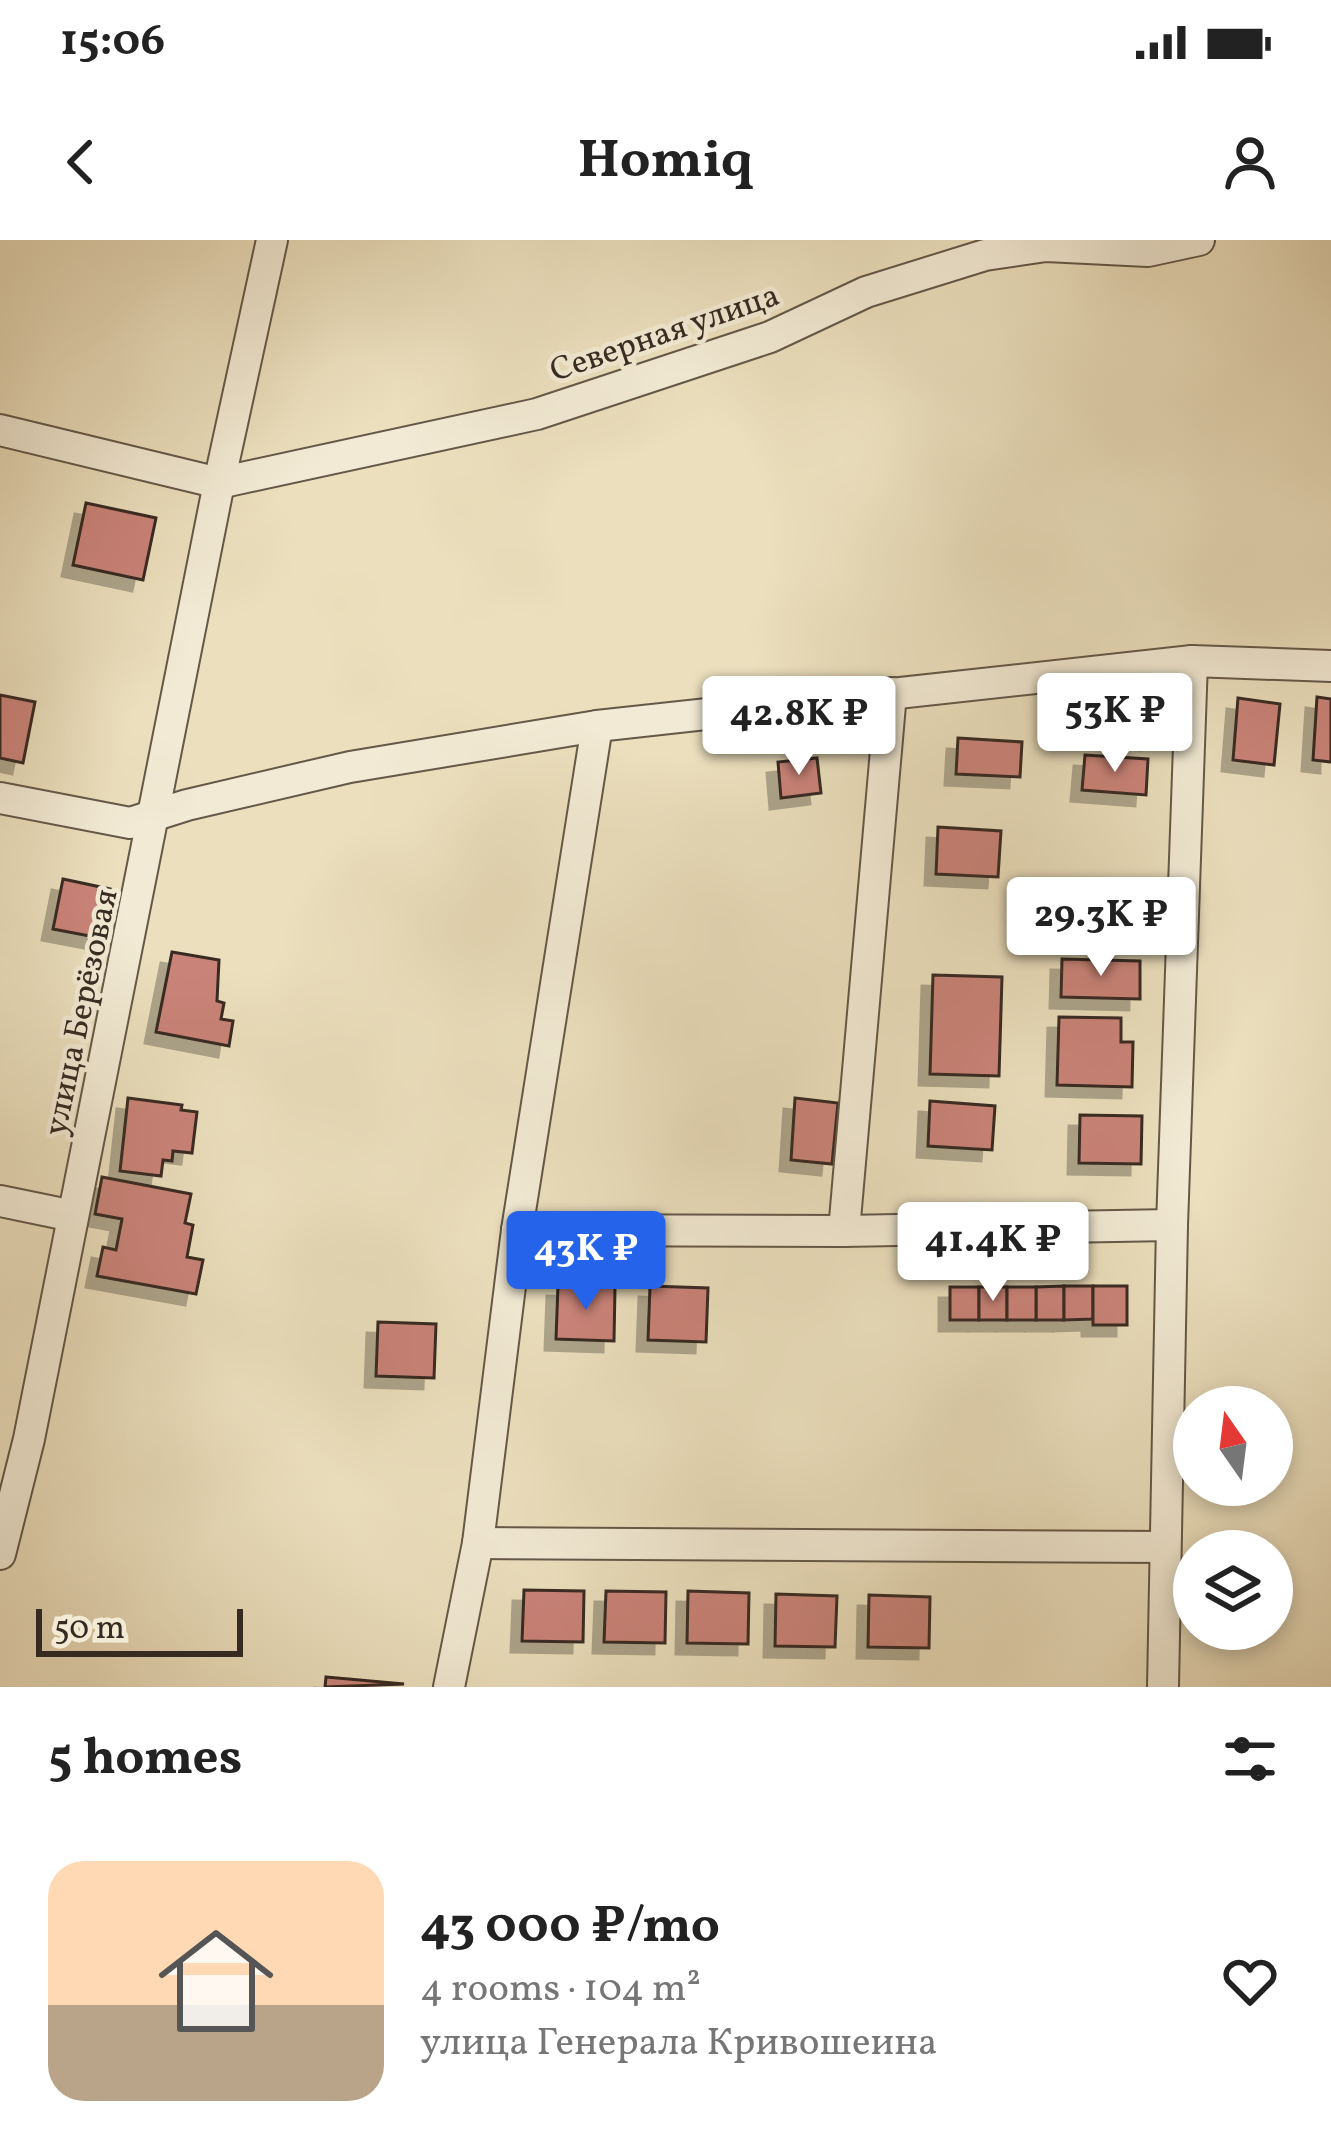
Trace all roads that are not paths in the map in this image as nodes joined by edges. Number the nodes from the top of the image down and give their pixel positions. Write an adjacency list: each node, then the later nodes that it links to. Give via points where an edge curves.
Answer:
1 (272, 240): 5 (street, улица Берёзовая)
2 (1199, 240): 3 (street, Северная улица, via 1148,251)
3 (1047, 243): 5 (street, Северная улица, via 866,292 770,338 537,413)
4 (0, 430): 5 (street)
5 (219, 483): 11 (street, улица Берёзовая)
6 (1192, 661): 7 (street); 8 (street); 14 (street)
7 (1331, 665)
8 (891, 693): 9 (street); 16 (street)
9 (597, 726): 11 (street, via 350,766); 15 (street)
10 (0, 799): 11 (street, via 130,823)
11 (156, 817): 13 (street, улица Берёзовая)
12 (0, 1202): 13 (street)
13 (73, 1216): 19 (street, улица Берёзовая)
14 (1172, 1225): 16 (street); 18 (street)
15 (517, 1231): 16 (street); 17 (street)
16 (844, 1231)
17 (478, 1543): 18 (street); 20 (street)
18 (1165, 1547): 21 (street)
19 (0, 1554)
20 (449, 1687)
21 (1163, 1687)

